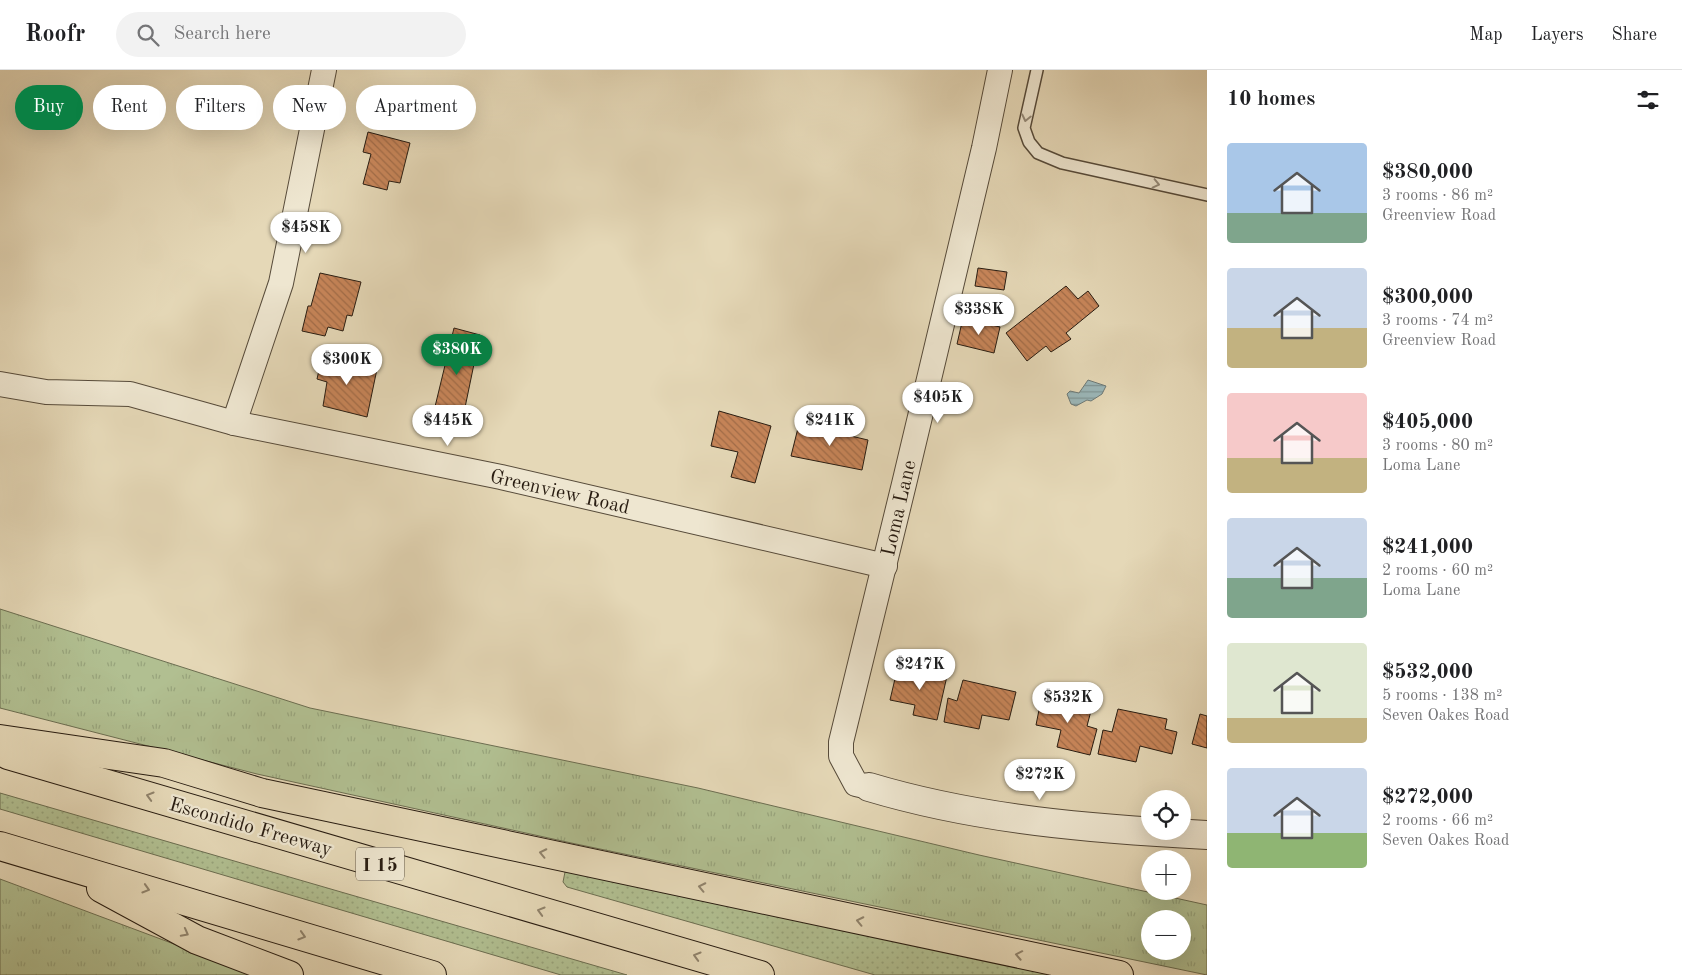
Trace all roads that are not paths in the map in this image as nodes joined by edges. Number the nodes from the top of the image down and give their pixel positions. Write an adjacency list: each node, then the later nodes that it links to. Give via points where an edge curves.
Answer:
1 (324, 70): 6 (street, via 281,283)
2 (1000, 70): 7 (street, Loma Lane)
3 (1037, 70): 4 (lane, one-way to 4, via 1024,128 1038,153 1062,163)
4 (1207, 195)
5 (0, 384): 6 (street, Greenview Road, via 46,392 130,394)
6 (234, 423): 7 (street, Greenview Road, via 501,478)
7 (885, 566): 10 (street, Loma Lane, via 841,742 841,756 856,784)
8 (0, 739): 17 (highway, one-way to 8, via 262,793 164,762)
9 (0, 752): 16 (highway, Escondido Freeway / I 15, one-way to 9)
10 (869, 787): 11 (street, via 915,801 1043,824)
11 (1207, 835)
12 (0, 846): 13 (highway)
13 (49, 860): 14 (highway, one-way to 14, via 197,940); 15 (highway, one-way to 15)
14 (289, 975)
15 (432, 975)
16 (760, 975)
17 (1119, 975)

